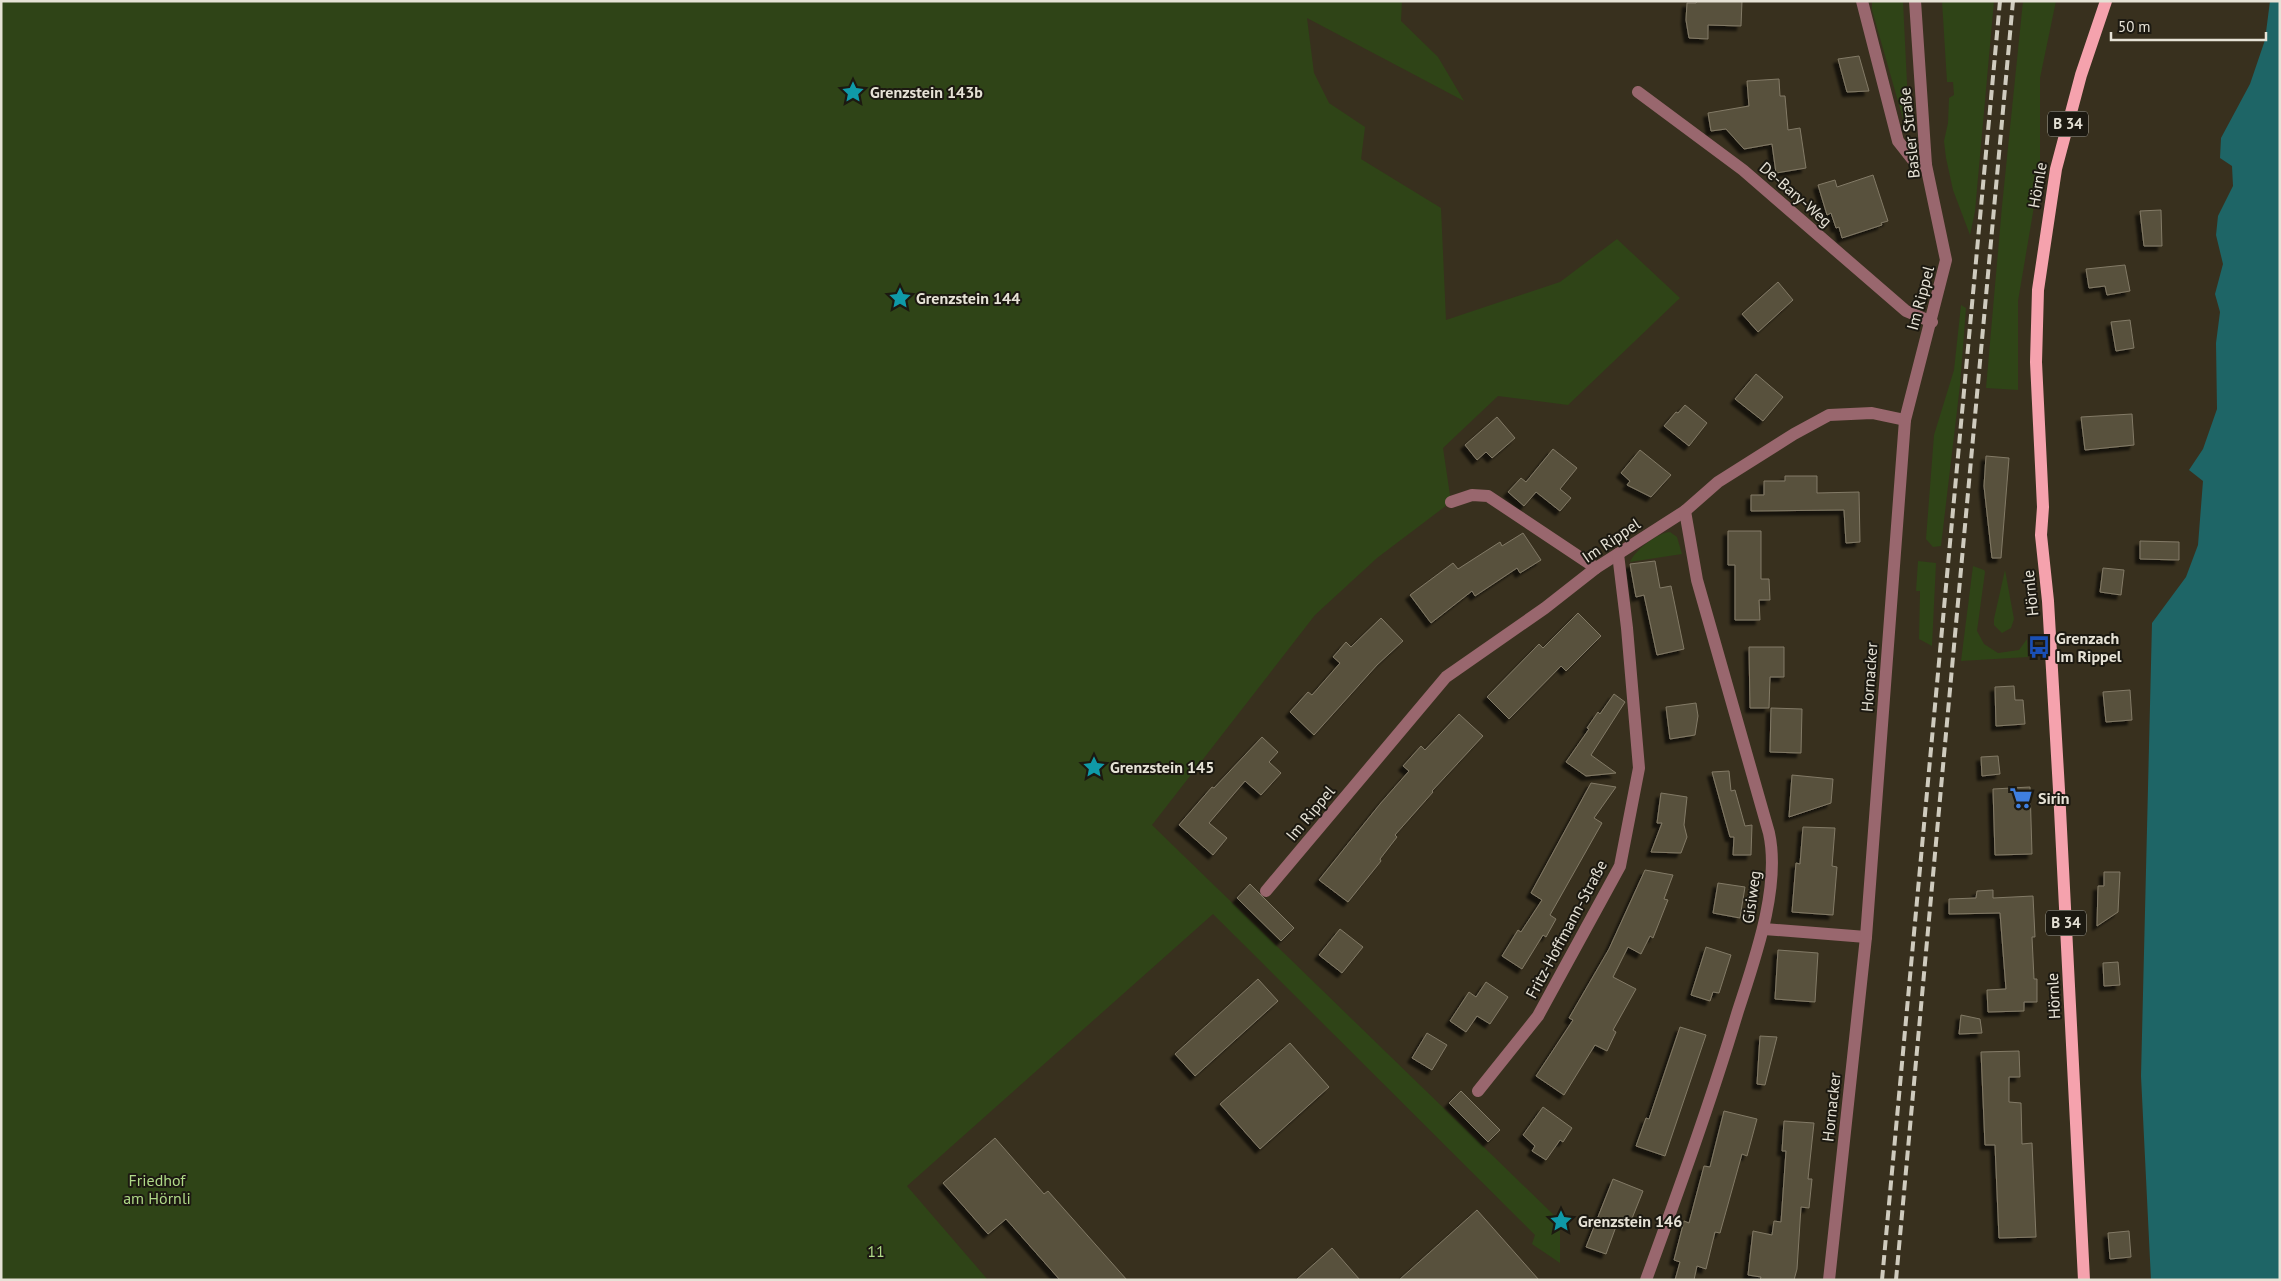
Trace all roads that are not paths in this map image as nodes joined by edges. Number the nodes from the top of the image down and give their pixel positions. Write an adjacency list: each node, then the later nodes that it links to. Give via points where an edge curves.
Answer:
1 (1862, 1): 5 (street, via 1898,141 1913,160)
2 (1915, 1): 5 (street, Basler Straße)
3 (2106, 1): 19 (main road, Hörnle / B 34, via 2080,74 2056,169 2038,290 2036,362 2043,508 2041,535 2060,790)
4 (1638, 92): 7 (street, De-Bary-Weg, via 1743,170 1906,310)
5 (1926, 165): 6 (street, Basler Straße)
6 (1946, 260): 7 (street, Im Rippel)
7 (1932, 322): 8 (street, Im Rippel)
8 (1905, 420): 10 (street, Im Rippel, via 1872,413 1829,415 1718,482); 15 (street, Hornacker)
9 (1451, 502): 12 (street, via 1472,495 1488,496)
10 (1685, 511): 11 (street, Im Rippel); 14 (street, Gisiweg, via 1697,580 1772,848)
11 (1618, 554): 12 (street, Im Rippel); 16 (street, Fritz-Hoffmann-Straße, via 1639,768 1620,866 1538,1016)
12 (1596, 568): 13 (street, Im Rippel, via 1446,677)
13 (1266, 891)
14 (1764, 929): 15 (street); 17 (street, Gisiweg, via 1709,1105)
15 (1866, 937): 18 (street, Hornacker)
16 (1478, 1091)
17 (1646, 1280)
18 (1829, 1280)
19 (2084, 1280)

